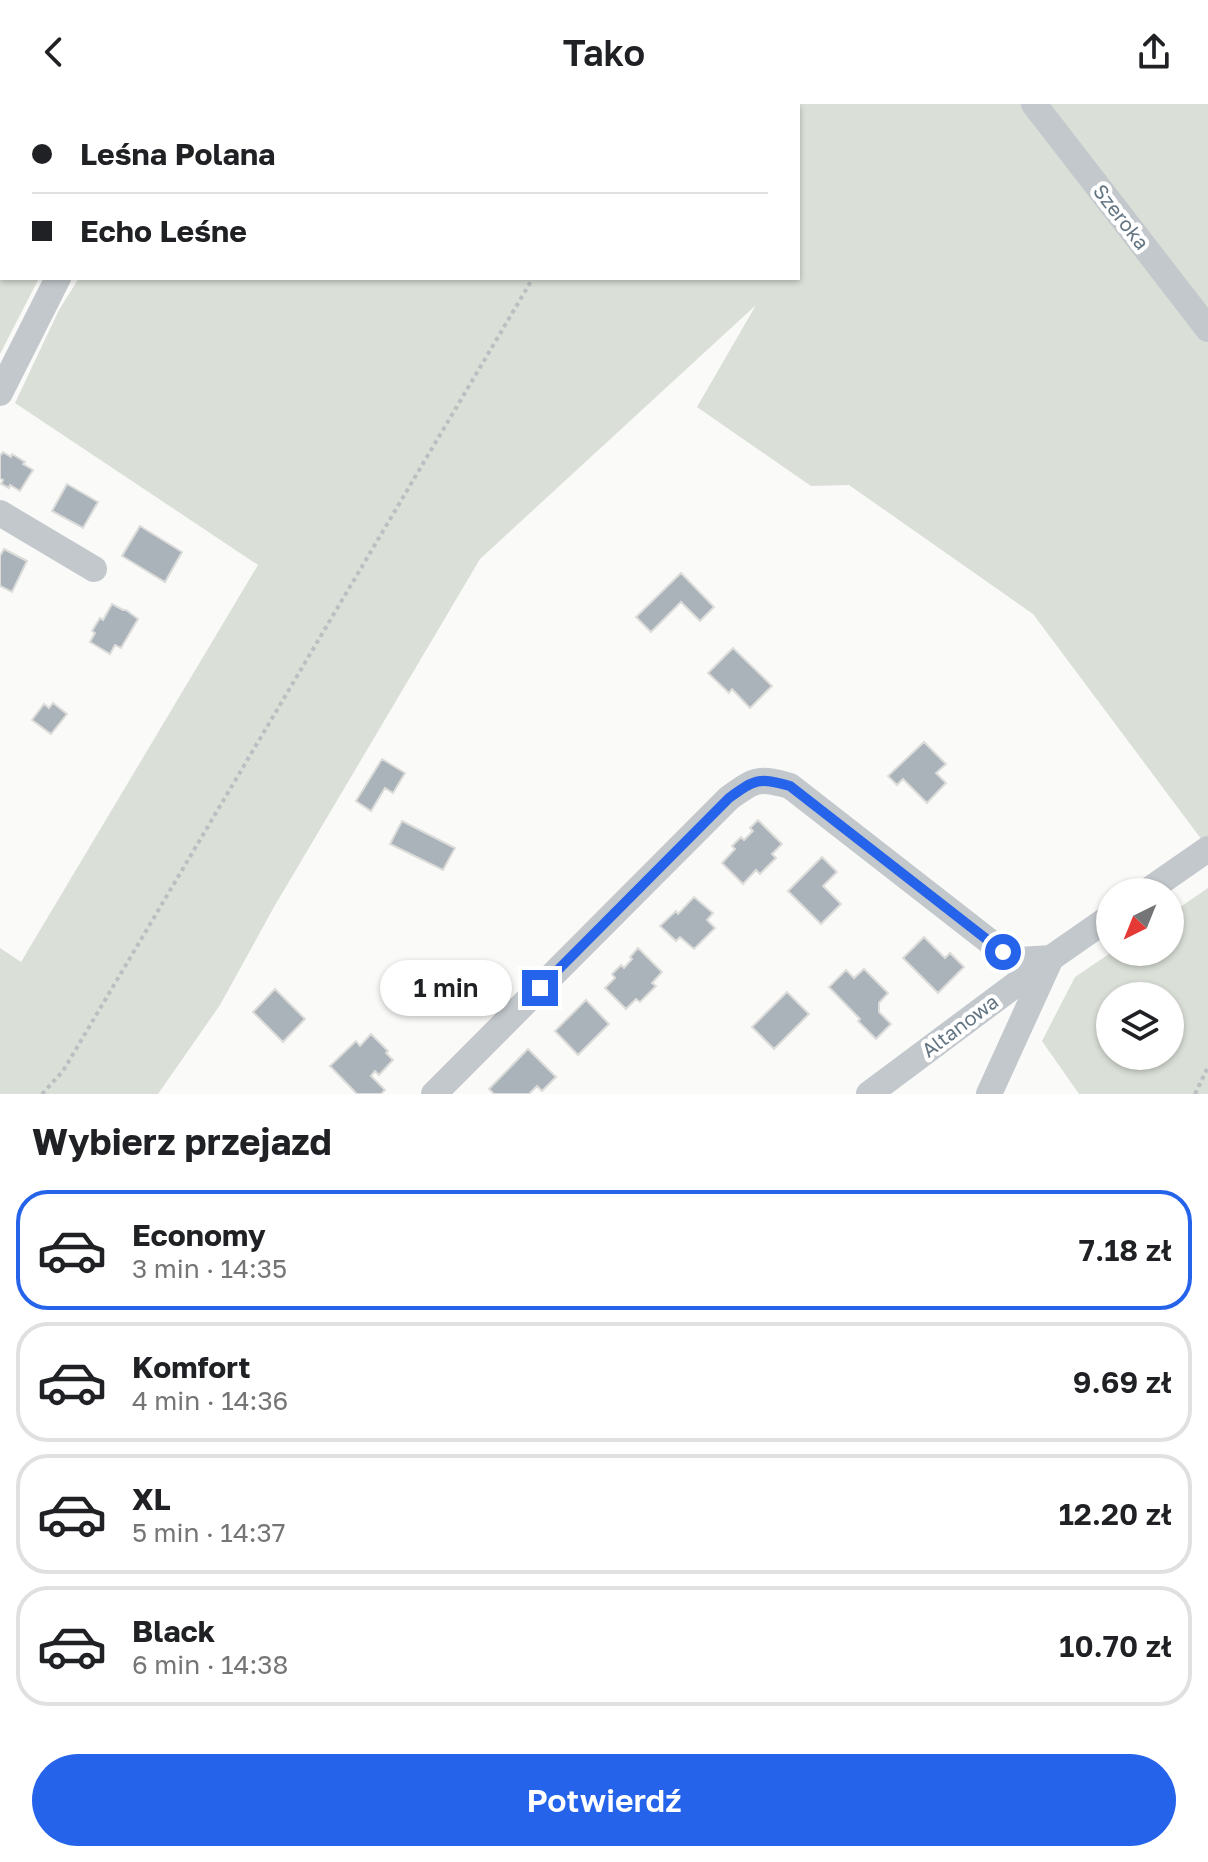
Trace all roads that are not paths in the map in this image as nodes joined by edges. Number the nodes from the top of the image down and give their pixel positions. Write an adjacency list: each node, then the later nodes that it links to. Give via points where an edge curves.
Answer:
1 (1034, 104): 3 (street, Szeroka)
2 (57, 280): 4 (street)
3 (1208, 329)
4 (0, 393)
5 (0, 513): 6 (street)
6 (94, 569)
7 (1208, 849): 8 (street)
8 (1166, 878)
9 (1096, 927): 10 (street, Altanowa)
10 (1051, 958): 11 (street, via 1019,960 1003,952 790,786 750,782); 12 (street, Altanowa); 13 (street, Altanowa)
11 (434, 1094)
12 (869, 1094)
13 (989, 1094)

